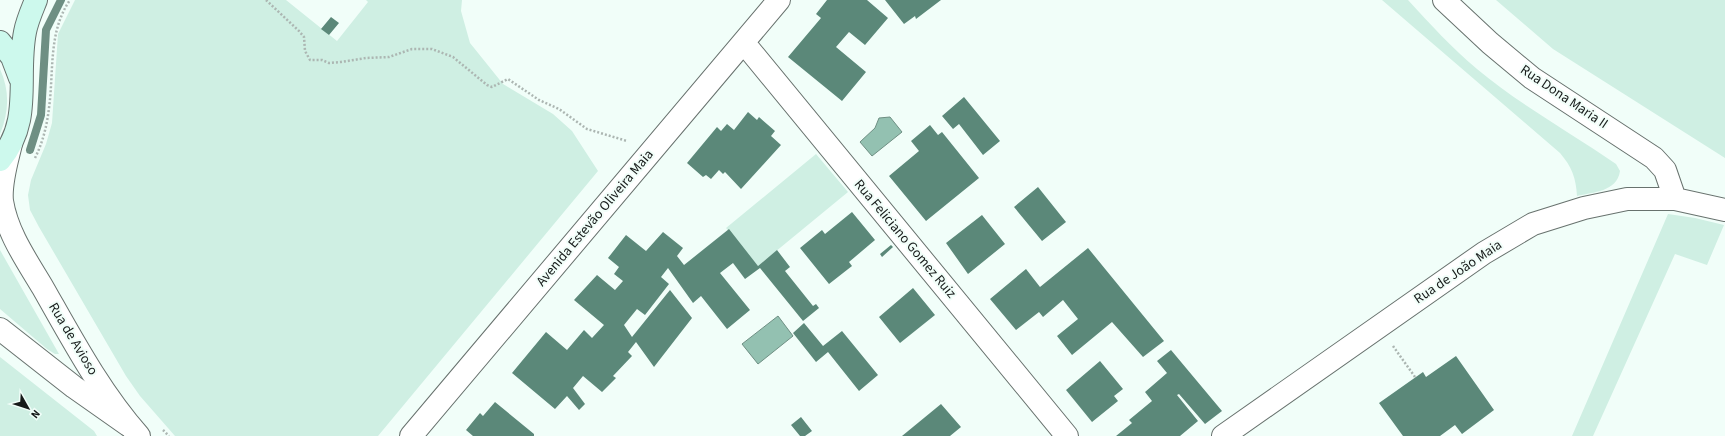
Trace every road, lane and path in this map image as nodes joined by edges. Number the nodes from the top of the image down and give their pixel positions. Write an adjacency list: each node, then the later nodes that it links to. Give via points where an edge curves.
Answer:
1 (36, 0): 8 (main road, via 25,31)
2 (70, 0): 11 (path, via 54,36 50,107 41,146)
3 (266, 0): 9 (path, via 299,30 304,37 305,51 310,60 341,62 432,49 453,57 487,85 492,87 508,79 539,100 559,109 587,130)
4 (780, 0): 7 (street, Avenida Estevão Oliveira Maia)
5 (1444, 0): 12 (street, Rua Dona Maria II, via 1532,78 1653,157 1665,170)
6 (0, 42): 8 (main road, via 12,57)
7 (744, 42): 9 (street, Avenida Estevão Oliveira Maia); 23 (street, Rua Feliciano Gomez Ruiz)
8 (21, 81): 10 (main road, via 22,109 16,133)
9 (652, 151): 22 (street, Avenida Estevão Oliveira Maia)
10 (6, 152): 15 (street, Rua de Avioso, via 1,200 9,228)
11 (31, 162)
12 (1675, 199): 13 (street, Rua de João Maia); 16 (street, Rua de João Maia, via 1628,199 1584,208 1533,224 1484,253)
13 (1725, 210)
14 (0, 225): 15 (street, Rua de Avioso)
15 (18, 244): 20 (street, Rua de Avioso, via 93,373)
16 (1379, 326): 18 (path); 24 (street, Rua de João Maia)
17 (0, 329): 20 (street, Rua de Avioso)
18 (1415, 378)
19 (160, 426): 21 (path)
20 (137, 433)
21 (169, 436)
22 (411, 436)
23 (1067, 436)
24 (1223, 436)

